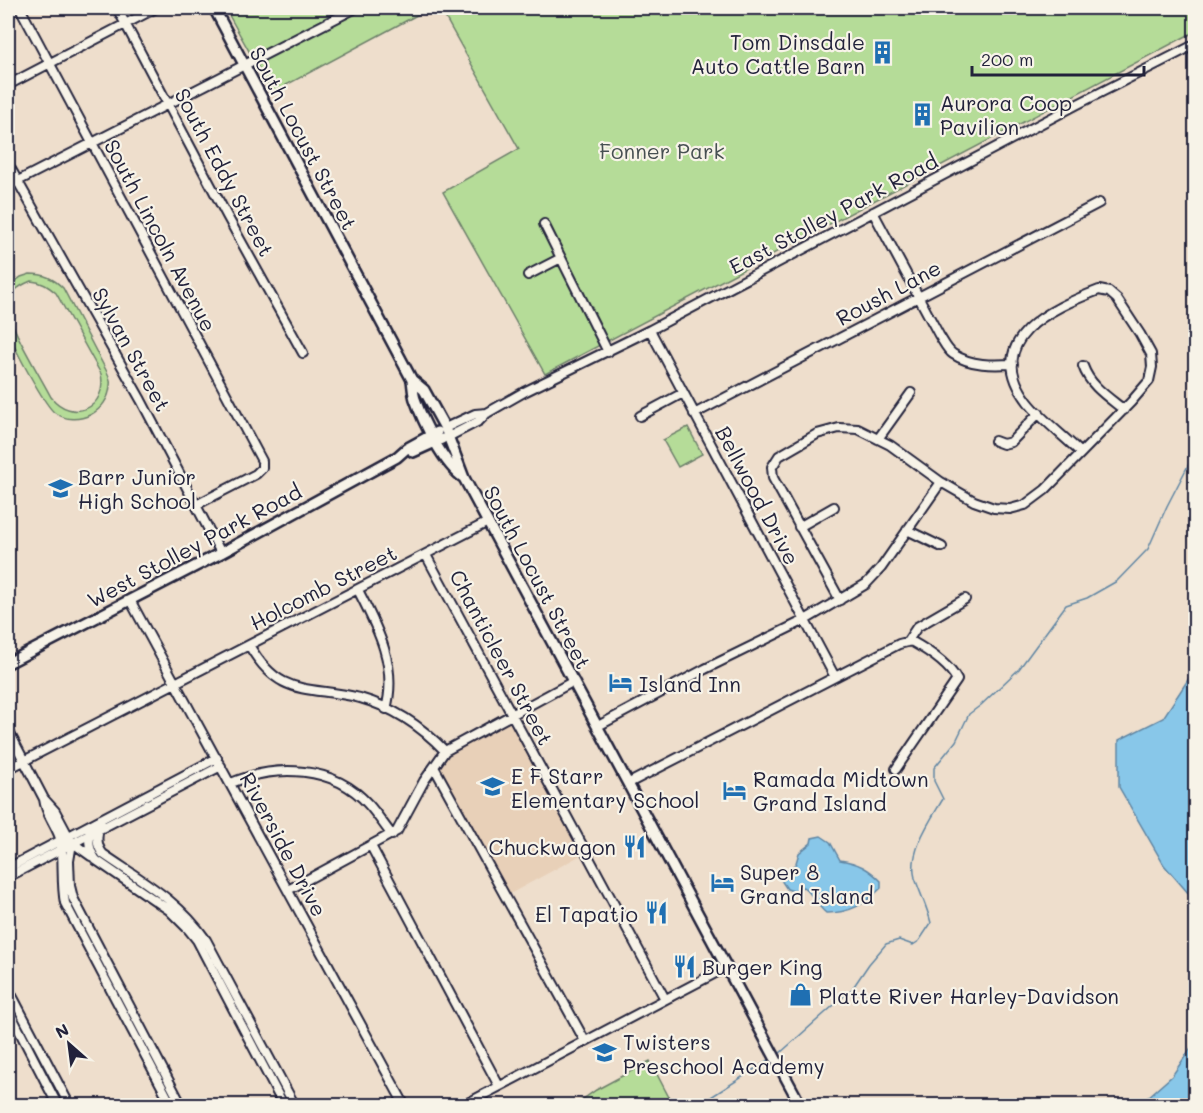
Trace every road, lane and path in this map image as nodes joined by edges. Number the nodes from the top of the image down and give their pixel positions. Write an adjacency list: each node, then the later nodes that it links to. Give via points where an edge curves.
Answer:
1 (20, 8): 8 (street, South Lincoln Avenue)
2 (117, 8): 6 (street, South Eddy Street)
3 (156, 8): 6 (street)
4 (214, 8): 9 (main road, South Locust Street)
5 (356, 8): 9 (street)
6 (126, 23): 8 (street); 11 (street, South Eddy Street)
7 (1196, 44): 17 (street, East Stolley Park Road)
8 (49, 63): 10 (street); 12 (street, South Lincoln Avenue)
9 (245, 65): 11 (street); 27 (main road, South Locust Street)
10 (8, 86)
11 (169, 105): 12 (street); 24 (street, South Eddy Street)
12 (92, 144): 14 (street); 41 (street, South Lincoln Avenue, via 262,461 262,468 252,476)
13 (8, 164): 14 (street, Sylvan Street)
14 (17, 182): 15 (street); 41 (street, Sylvan Street)
15 (8, 186)
16 (1099, 203): 21 (street, Roush Lane)
17 (873, 212): 21 (street); 22 (street, East Stolley Park Road)
18 (544, 224): 19 (street)
19 (561, 258): 20 (street); 23 (street)
20 (528, 275)
21 (918, 296): 25 (street, via 952,353 968,361); 32 (street, Roush Lane)
22 (650, 330): 23 (street, East Stolley Park Road); 28 (street, Bellwood Drive)
23 (608, 352): 34 (street, East Stolley Park Road, via 487,413 475,414)
24 (303, 353)
25 (1013, 364): 30 (street, via 1023,332 1037,320 1098,290 1109,292 1117,298 1151,354 1149,381); 31 (street, via 1020,390)
26 (1083, 366): 30 (street, via 1101,393)
27 (412, 380): 34 (main road, South Locust Street, via 424,390); 35 (main road, South Locust Street, via 414,397)
28 (683, 393): 32 (street, Bellwood Drive); 33 (street)
29 (911, 393): 36 (street)
30 (1124, 410): 38 (street)
31 (1040, 413): 37 (street, via 1011,442); 38 (street)
32 (694, 414): 53 (street, Bellwood Drive)
33 (640, 417)
34 (447, 433): 35 (main road, West Stolley Park Road); 39 (main road, South Locust Street)
35 (434, 438): 39 (main road, South Locust Street, via 455,472); 47 (main road, West Stolley Park Road, via 406,449 397,458)
36 (878, 439): 40 (street); 44 (street, via 858,429 839,428 817,434 779,456 772,467 773,478)
37 (995, 441)
38 (1082, 453): 40 (street, via 1045,490 1025,505 1010,509 974,501)
39 (464, 478): 43 (main road, South Locust Street)
40 (941, 482): 45 (street)
41 (196, 505): 47 (street, Sylvan Street)
42 (834, 507): 44 (street)
43 (489, 522): 48 (street, Holcomb Street); 58 (main road, South Locust Street)
44 (799, 527): 52 (street)
45 (907, 530): 46 (street); 52 (street, via 866,584)
46 (942, 547)
47 (220, 553): 51 (main road, West Stolley Park Road)
48 (426, 555): 49 (street, Holcomb Street); 61 (street, Chanticleer Street)
49 (358, 590): 55 (street, Holcomb Street); 60 (street, via 381,634 387,657)
50 (965, 599): 54 (street, via 917,627)
51 (130, 600): 56 (main road, West Stolley Park Road); 59 (street, Riverside Drive)
52 (840, 600): 53 (street)
53 (805, 620): 57 (street, Bellwood Drive); 62 (street)
54 (907, 642): 57 (street); 70 (street, via 923,648 957,680)
55 (249, 645): 59 (street, Holcomb Street); 60 (street, via 265,670 283,681)
56 (8, 663)
57 (835, 677): 72 (street)
58 (574, 681): 61 (street); 62 (main road, South Locust Street)
59 (174, 683): 65 (street, Riverside Drive); 66 (street, Holcomb Street)
60 (387, 708): 64 (street, via 430,735)
61 (512, 714): 64 (street); 84 (street, Chanticleer Street)
62 (598, 726): 72 (main road, South Locust Street)
63 (8, 730): 66 (street)
64 (446, 751): 68 (street)
65 (217, 758): 67 (street, Riverside Drive); 73 (street, via 101,819)
66 (24, 760): 69 (street, Holcomb Street); 76 (street, via 44,799 55,811)
67 (221, 766): 71 (street, Riverside Drive); 73 (street)
68 (434, 767): 75 (street); 86 (street)
69 (8, 769)
70 (896, 769)
71 (231, 783): 75 (street, via 275,771 311,772 357,794); 81 (street, Riverside Drive)
72 (628, 783): 82 (main road, South Locust Street)
73 (96, 827): 74 (street); 76 (street); 93 (street, via 97,843 103,854 174,903 195,924)
74 (89, 834): 76 (street); 78 (street, via 89,847)
75 (392, 835): 77 (street)
76 (66, 842): 78 (street); 79 (street); 80 (street); 90 (street, via 62,889 65,903); 91 (street, via 73,898)
77 (371, 846): 81 (street); 87 (street)
78 (96, 860): 92 (street, via 169,910 189,930)
79 (8, 868)
80 (8, 877)
81 (288, 890): 94 (street, Riverside Drive)
82 (728, 967): 84 (street); 96 (main road, South Locust Street)
83 (8, 988): 89 (street)
84 (666, 999): 86 (street)
85 (8, 1009): 88 (street)
86 (585, 1041): 87 (street)
87 (499, 1086): 95 (street)
88 (58, 1106)
89 (70, 1106)
90 (172, 1106)
91 (182, 1106)
92 (284, 1106)
93 (295, 1106)
94 (405, 1106)
95 (462, 1106)
96 (801, 1106)

